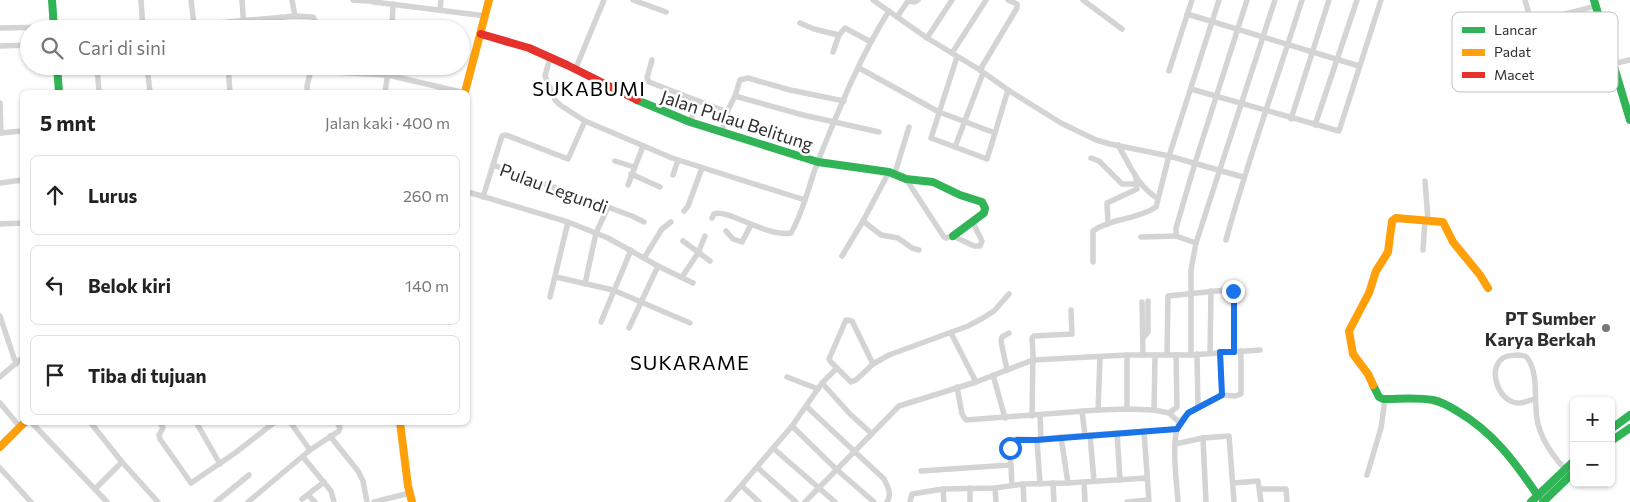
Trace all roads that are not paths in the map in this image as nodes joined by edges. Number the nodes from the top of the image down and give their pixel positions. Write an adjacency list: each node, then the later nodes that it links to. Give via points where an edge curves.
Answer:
1 (52, 0): 41 (main road)
2 (141, 0): 42 (street)
3 (191, 0): 43 (street)
4 (242, 0): 40 (street)
5 (292, 0): 36 (street)
6 (353, 0): 7 (street)
7 (366, 0): 29 (street)
8 (441, 0): 30 (street)
9 (489, 0): 37 (main road)
10 (604, 0): 70 (street)
11 (633, 0): 32 (street)
12 (873, 0): 31 (street)
13 (918, 0): 39 (street, via 908,1)
14 (952, 0): 57 (street)
15 (986, 0): 64 (street)
16 (1008, 0): 71 (street, via 1018,8)
17 (1083, 0): 52 (street)
18 (1192, 0): 35 (street)
19 (1219, 0): 48 (street)
20 (1247, 0): 53 (street)
21 (1274, 0): 56 (street)
22 (1302, 0): 60 (street)
23 (1330, 0): 63 (street)
24 (1357, 0): 66 (street)
25 (1381, 0): 68 (street)
26 (1525, 0): 33 (street)
27 (404, 2): 29 (street); 30 (street)
28 (1594, 3): 34 (street)
29 (393, 4): 47 (street)
30 (440, 10): 37 (street)
31 (889, 11): 39 (street); 58 (street)
32 (666, 12)
33 (1530, 12)
34 (1569, 12)
35 (1187, 14): 48 (street); 72 (street)
36 (295, 16): 38 (street); 46 (street, via 313,17)
37 (486, 16): 54 (main road)
38 (281, 17): 40 (street); 45 (street)
39 (897, 17): 57 (street)
40 (244, 19): 44 (street)
41 (53, 20)
42 (142, 20)
43 (193, 20)
44 (236, 20)
45 (281, 20)
46 (314, 20)
47 (392, 20)
48 (1213, 22): 53 (street); 82 (street)
49 (800, 23): 55 (street)
50 (0, 28): 51 (street)
51 (20, 28)
52 (1122, 29)
53 (1238, 30): 56 (street); 93 (street)
54 (481, 34): 65 (main road, Jalan Pulau Belitung, via 529,48); 73 (main road)
55 (839, 35): 58 (street, via 846,28); 62 (street)
56 (1263, 37): 60 (street); 97 (street)
57 (927, 38): 64 (street)
58 (871, 42): 69 (street)
59 (20, 45): 61 (street)
60 (1288, 45): 63 (street); 98 (street)
61 (0, 46)
62 (833, 52)
63 (1312, 52): 66 (street); 101 (street)
64 (955, 55): 71 (street); 100 (street)
65 (550, 58): 70 (main road, Jalan Pulau Belitung); 103 (street, via 545,76 554,100)
66 (1336, 59): 68 (street); 107 (street)
67 (652, 60): 94 (street, via 646,78 649,82)
68 (1359, 66): 107 (street, via 1340,130)
69 (859, 68): 95 (street); 100 (street)
70 (575, 70): 104 (main road, Jalan Pulau Belitung)
71 (981, 71): 91 (street); 106 (street)
72 (1169, 71)
73 (470, 74)
74 (59, 75): 83 (main road)
75 (97, 75): 84 (street)
76 (148, 75): 85 (street)
77 (229, 75): 86 (street)
78 (310, 75): 87 (street)
79 (388, 75): 88 (street); 89 (street)
80 (470, 75): 90 (main road)
81 (1618, 83): 102 (main road)
82 (1191, 89): 93 (street); 117 (street)
83 (60, 90)
84 (98, 90)
85 (150, 90)
86 (230, 90)
87 (307, 90)
88 (384, 90)
89 (452, 90)
90 (466, 90)
91 (1008, 90): 113 (street); 115 (street, via 1061,123 1096,140)
92 (735, 96): 95 (street, via 740,80 748,78); 99 (street); 105 (street)
93 (1217, 96): 97 (street); 122 (street)
94 (698, 101): 99 (street); 104 (street)
95 (844, 101): 105 (street)
96 (0, 103): 112 (street)
97 (1241, 104): 98 (street); 126 (street)
98 (1266, 111): 101 (street); 130 (street)
99 (727, 112): 110 (street)
100 (939, 112): 106 (street); 116 (street, via 931,138)
101 (1291, 119): 107 (street)
102 (1630, 120)
103 (585, 121): 114 (street); 123 (street, via 568,159 504,135 500,137)
104 (690, 122): 110 (main road, Jalan Pulau Belitung)
105 (835, 122): 111 (street); 121 (street)
106 (965, 122): 113 (street); 116 (street)
107 (1315, 125)
108 (909, 127): 127 (street)
109 (20, 131): 112 (street)
110 (722, 131): 121 (main road, Jalan Pulau Belitung)
111 (879, 132)
112 (1, 133)
113 (995, 133): 116 (street, via 988,159)
114 (643, 146): 119 (street); 124 (street, Pulau Legundi)
115 (1118, 146): 117 (street); 137 (street)
116 (955, 148)
117 (1169, 156): 122 (street); 143 (street)
118 (1091, 158): 136 (street, via 1099,161)
119 (678, 160): 125 (street); 129 (street)
120 (615, 161): 124 (street)
121 (818, 162): 127 (main road, Jalan Pulau Belitung); 144 (street)
122 (1195, 163): 126 (street); 162 (street)
123 (492, 165): 142 (street, Pulau Legundi); 145 (street, Pulau Legundi)
124 (634, 167): 128 (street, Pulau Legundi)
125 (702, 168): 144 (street); 146 (street)
126 (1218, 170): 130 (street); 166 (street)
127 (892, 172): 131 (main road, Jalan Pulau Belitung); 149 (street)
128 (632, 174): 135 (street, Pulau Legundi); 138 (street)
129 (673, 175)
130 (1243, 177): 164 (street)
131 (906, 179): 153 (main road, Jalan Pulau Belitung, via 933,182 982,202 984,213); 161 (street, via 944,237)
132 (20, 180): 134 (street)
133 (1425, 181): 148 (street)
134 (0, 183)
135 (628, 184)
136 (1122, 184): 137 (street); 140 (street)
137 (1137, 184): 140 (street); 141 (street); 141 (street, via 1142,192)
138 (660, 186)
139 (470, 193): 142 (street, Pulau Legundi)
140 (1127, 193): 156 (street, via 1107,203)
141 (1149, 193): 143 (street)
142 (482, 197): 150 (street)
143 (1157, 198): 156 (street, via 1154,208)
144 (804, 200): 157 (street, via 791,233 783,234)
145 (608, 207): 151 (street, Pulau Legundi); 159 (street)
146 (684, 211)
147 (712, 218): 157 (street, via 720,212)
148 (1427, 220): 169 (street); 180 (main road, via 1443,222 1453,242); 220 (main road, via 1393,219 1388,252 1349,332 1353,354 1372,381 1376,393)
149 (863, 221): 168 (street, via 881,236 898,238); 171 (street)
150 (568, 222): 159 (street); 176 (street)
151 (644, 222)
152 (671, 222): 172 (street, via 660,231)
153 (972, 222): 161 (main road); 161 (street, via 981,238 980,246)
154 (20, 223): 155 (street)
155 (0, 224)
156 (1108, 224): 174 (street, via 1099,226 1092,233)
157 (751, 225): 158 (street, via 742,242)
158 (726, 232)
159 (596, 233): 167 (street); 179 (street)
160 (704, 236): 170 (street)
161 (952, 236)
162 (1176, 236): 163 (street); 166 (street)
163 (1141, 237)
164 (1226, 240)
165 (682, 241): 170 (street)
166 (1196, 243): 184 (street)
167 (631, 250): 172 (street); 181 (street)
168 (919, 250)
169 (1423, 250)
170 (698, 253): 173 (street); 177 (street)
171 (842, 256)
172 (644, 258): 175 (street)
173 (710, 262)
174 (1094, 262)
175 (658, 266): 177 (street); 186 (street)
176 (556, 277): 179 (street); 185 (street)
177 (682, 277): 178 (street)
178 (693, 283)
179 (585, 284): 181 (street)
180 (1488, 288)
181 (613, 290): 186 (street); 190 (street)
182 (1211, 291): 184 (street); 196 (street, via 1231,290 1234,293); 198 (street)
183 (1009, 294): 193 (street, via 994,311)
184 (1191, 294): 202 (street, via 1167,297); 204 (street)
185 (550, 297)
186 (641, 300): 191 (street); 192 (street)
187 (1145, 302): 200 (street, via 1148,332 1144,337)
188 (1071, 310): 207 (street, via 1072,334 1032,337)
189 (0, 316): 208 (street)
190 (601, 322)
191 (690, 323)
192 (629, 328)
193 (951, 333): 209 (street, via 896,351); 215 (street)
194 (1009, 333): 211 (street, via 1001,340)
195 (1260, 350): 196 (street)
196 (1238, 351): 197 (street); 219 (street, via 1241,394)
197 (1220, 352): 198 (street); 219 (street)
198 (1210, 353): 204 (street)
199 (1127, 355): 200 (street); 205 (street); 227 (street)
200 (1143, 355): 201 (street)
201 (1155, 355): 202 (street); 228 (street)
202 (1167, 355): 203 (street)
203 (1176, 355): 204 (street); 225 (street)
204 (1194, 355): 224 (street)
205 (1100, 357): 207 (street); 226 (street)
206 (20, 360): 208 (street)
207 (1033, 360): 211 (street); 233 (street)
208 (16, 364): 213 (street)
209 (873, 364): 210 (street, via 851,382); 210 (street, via 852,321 848,319 830,356)
210 (837, 368): 216 (street)
211 (1007, 370): 212 (street)
212 (993, 375): 215 (street); 235 (street)
213 (0, 377)
214 (787, 377): 218 (street)
215 (976, 382): 217 (street)
216 (822, 383): 218 (street); 251 (street)
217 (957, 387): 235 (street, via 966,420); 251 (street, via 899,406)
218 (818, 389): 223 (street)
219 (1222, 395): 224 (street)
220 (1385, 399): 275 (street, via 1381,428); 299 (main road, via 1432,400 1471,418 1504,447)
221 (1536, 399): 221 (street, via 1518,403 1501,393 1496,384 1496,368 1502,359 1524,355 1528,358 1534,375); 271 (street, via 1536,416 1545,444)
222 (0, 403): 236 (street)
223 (807, 407): 246 (street); 263 (street)
224 (1198, 408): 231 (street)
225 (1176, 409): 230 (street); 231 (street)
226 (1098, 410): 227 (street); 229 (street)
227 (1127, 410): 228 (street)
228 (1154, 410): 230 (street)
229 (1082, 412): 232 (street); 254 (street)
230 (1169, 413): 247 (street)
231 (1188, 413): 247 (street)
232 (1040, 415): 233 (street); 258 (street)
233 (1032, 416): 235 (street)
234 (1630, 416): 248 (main road)
235 (1005, 418)
236 (20, 422)
237 (23, 425): 260 (main road)
238 (33, 425): 292 (street)
239 (92, 425): 265 (street)
240 (162, 425): 266 (street, via 160,438 191,483)
241 (198, 425): 266 (street)
242 (271, 425): 266 (street)
243 (292, 425): 262 (street)
244 (338, 425): 253 (street, via 339,431)
245 (400, 425): 295 (main road)
246 (792, 426): 261 (street); 272 (street)
247 (1178, 426): 250 (street); 259 (street)
248 (1615, 426)
249 (1630, 428): 256 (main road)
250 (1144, 431): 252 (street); 277 (street)
251 (871, 433): 263 (street)
252 (1117, 433): 254 (street); 278 (street)
253 (330, 436): 262 (street); 308 (street, via 358,471)
254 (1088, 436): 255 (street); 279 (street)
255 (1062, 437): 258 (street); 283 (street)
256 (1615, 437)
257 (1203, 438): 259 (street); 284 (street, via 1230,436); 328 (street)
258 (1039, 440): 268 (street, via 1011,442); 286 (street)
259 (1175, 444): 327 (street)
260 (0, 446)
261 (774, 448): 270 (street); 289 (street)
262 (310, 450): 264 (street)
263 (854, 451): 272 (street); 317 (street, via 884,479 890,491)
264 (303, 457): 280 (street); 305 (street)
265 (122, 462): 292 (street); 303 (street)
266 (220, 464)
267 (1570, 464): 271 (main road)
268 (1010, 465): 273 (street); 287 (street)
269 (0, 468): 301 (street)
270 (758, 468): 288 (street); 313 (street)
271 (1565, 468): 299 (main road)
272 (836, 469): 289 (street); 316 (street)
273 (921, 471)
274 (249, 475): 304 (street)
275 (1367, 475)
276 (1570, 475): 299 (main road)
277 (1147, 478): 278 (street); 300 (street)
278 (1120, 480): 279 (street)
279 (1094, 481): 281 (street)
280 (324, 482): 297 (street); 307 (street)
281 (1084, 482): 283 (street); 325 (street)
282 (1053, 483): 283 (street); 286 (street); 324 (street)
283 (1068, 483)
284 (1233, 483): 294 (street, via 1258,481); 329 (street)
285 (1023, 484): 286 (street); 287 (street); 323 (street)
286 (1040, 484)
287 (1012, 485): 291 (street)
288 (742, 486): 311 (street); 312 (street)
289 (818, 487): 314 (street); 315 (street)
290 (970, 488): 291 (street); 293 (street); 321 (street)
291 (995, 488): 322 (street)
292 (95, 489): 302 (street)
293 (943, 489): 296 (street); 320 (street)
294 (1260, 489): 330 (street); 331 (street, via 1286,490)
295 (410, 493): 309 (street); 310 (main road)
296 (915, 493): 318 (street); 319 (street)
297 (308, 495): 298 (street); 306 (street)
298 (302, 499)
299 (1540, 499): 332 (main road)
300 (1149, 501): 326 (street)
301 (31, 502)
302 (107, 502)
303 (158, 502)
304 (216, 502)
305 (248, 502)
306 (314, 502)
307 (334, 502)
308 (367, 502)
309 (374, 502)
310 (412, 502)
311 (727, 502)
312 (759, 502)
313 (796, 502)
314 (805, 502)
315 (835, 502)
316 (874, 502)
317 (887, 502)
318 (910, 502)
319 (915, 502)
320 (944, 502)
321 (970, 502)
322 (996, 502)
323 (1024, 502)
324 (1054, 502)
325 (1085, 502)
326 (1127, 502)
327 (1178, 502)
328 (1206, 502)
329 (1234, 502)
330 (1261, 502)
331 (1287, 502)
332 (1531, 502)

